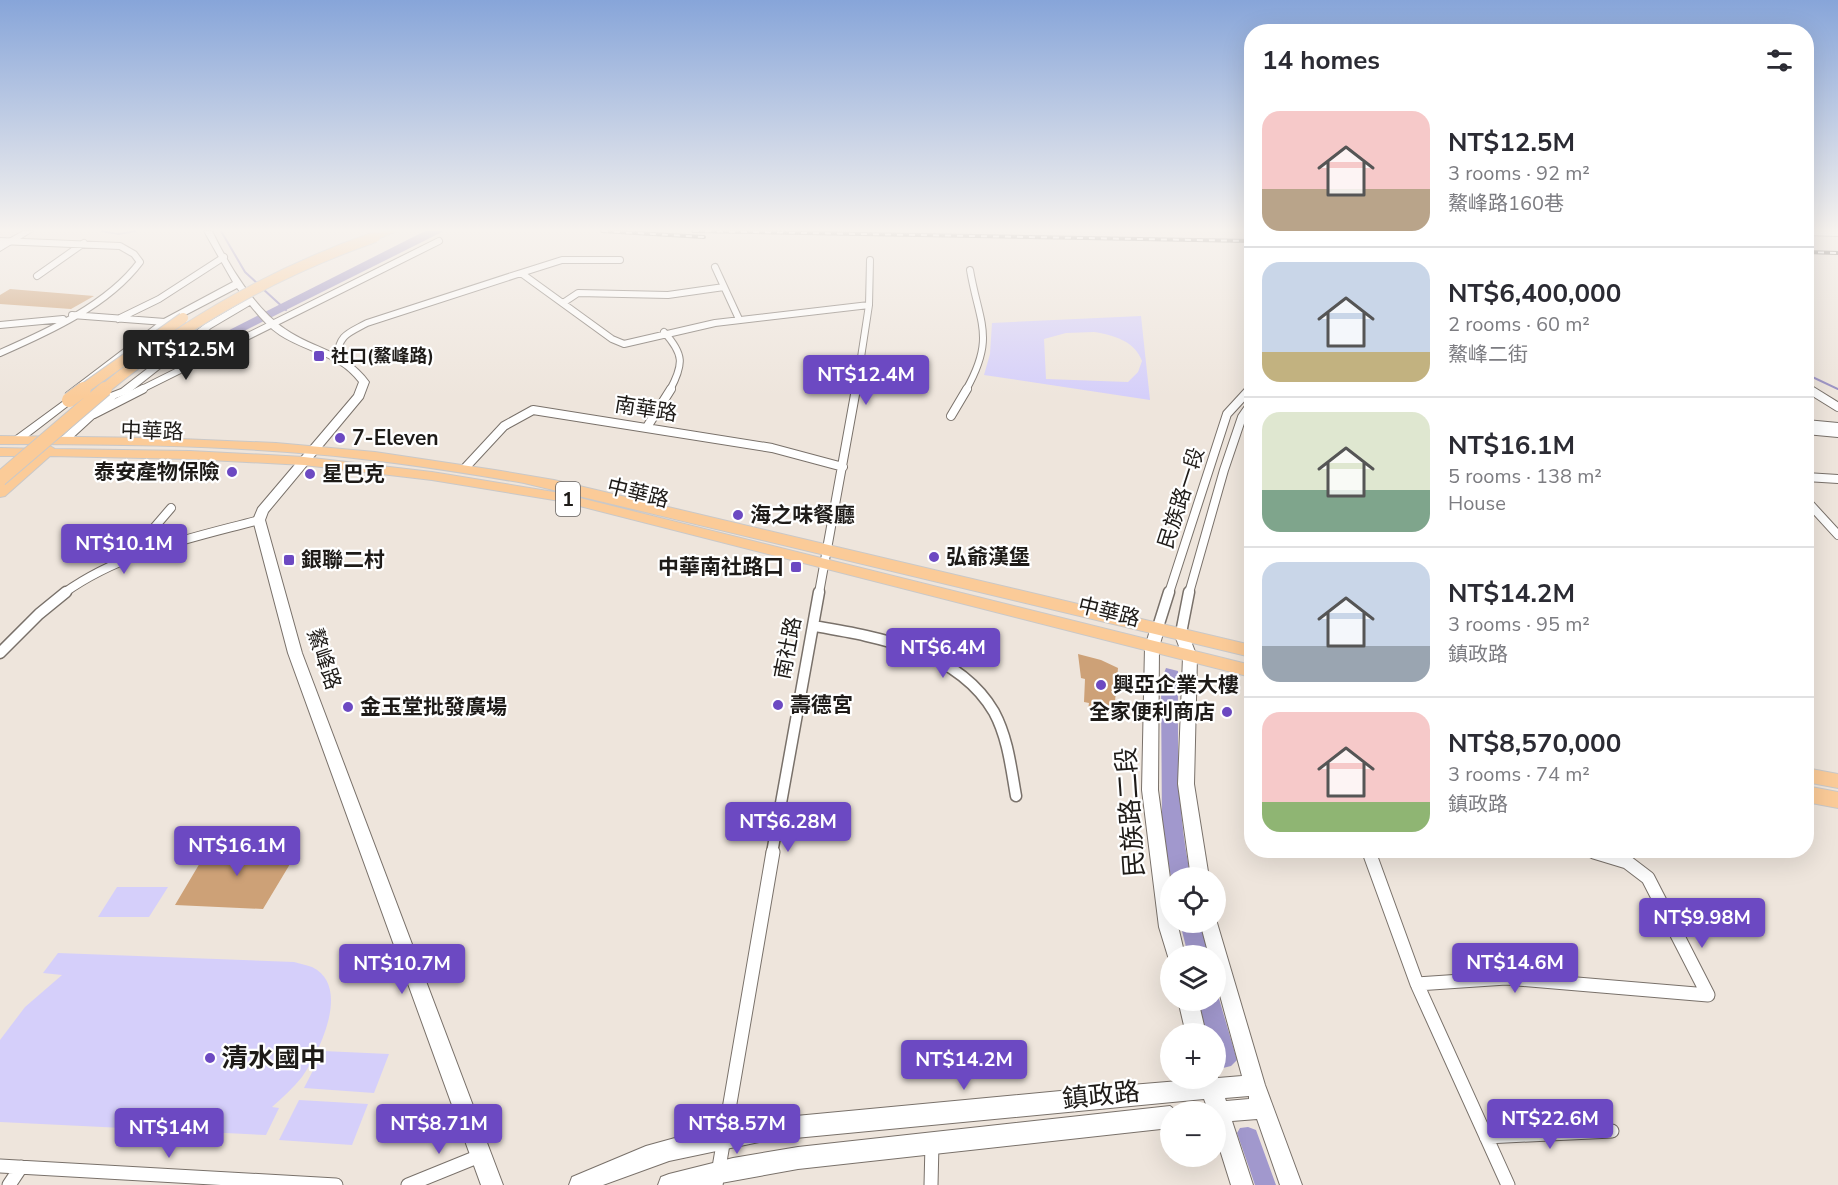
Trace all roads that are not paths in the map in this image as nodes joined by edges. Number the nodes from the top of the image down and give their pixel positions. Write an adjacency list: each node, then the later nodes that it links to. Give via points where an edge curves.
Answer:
1 (116, 286): 18 (street)
2 (177, 286): 21 (street)
3 (233, 286): 22 (street)
4 (239, 286): 15 (street)
5 (243, 286): 30 (main road, bridge, via 160,333)
6 (251, 286): 47 (main road, bridge, via 184,323 109,378)
7 (259, 286): 50 (main road, bridge, via 185,328)
8 (269, 286): 28 (main road, bridge, via 208,319)
9 (339, 286): 20 (street)
10 (480, 286): 26 (street, via 367,323 345,335 338,343)
11 (539, 286): 16 (street)
12 (869, 286): 17 (street, 南社路)
13 (972, 286): 34 (street, via 984,338 975,376)
14 (724, 287): 16 (street, via 668,295 578,293); 19 (street)
15 (252, 300): 20 (street); 28 (street, via 208,326 125,391)
16 (562, 303): 24 (street, via 624,344)
17 (869, 305): 19 (street); 46 (street, 南社路)
18 (69, 317): 21 (street); 23 (street); 25 (street)
19 (738, 317): 24 (street)
20 (268, 318): 26 (street, via 280,331); 33 (street)
21 (118, 319): 22 (street)
22 (165, 322): 30 (street, via 73,390)
23 (0, 325)
24 (664, 332): 36 (street, via 678,350 681,364 667,397)
25 (0, 353)
26 (337, 357): 43 (street, via 360,375 364,389)
27 (1814, 392): 31 (street)
28 (112, 396): 33 (street)
29 (1244, 396): 60 (street, 民族路一段, via 1227,414)
30 (68, 401): 40 (street)
31 (1838, 407)
32 (1244, 414): 61 (street, 民族路一段, via 1207,524)
33 (89, 416): 41 (street)
34 (951, 416)
35 (1814, 425): 37 (street)
36 (647, 427): 46 (street, 南華路, via 772,448); 48 (street, 南華路, via 533,410 521,412)
37 (1838, 427)
38 (1814, 431): 39 (street)
39 (1838, 433)
40 (17, 440): 41 (main road, 中華路 / 1); 42 (main road)
41 (63, 441): 43 (main road, 中華路 / 1); 44 (main road)
42 (0, 450): 44 (main road, 中華路 / 1)
43 (315, 450): 45 (street); 48 (main road, 中華路 / 1)
44 (48, 452): 45 (main road, 中華路 / 1); 52 (main road)
45 (305, 461): 55 (street, via 262,511); 57 (main road, 中華路 / 1, via 461,479 560,497)
46 (843, 467): 57 (street, 南社路)
47 (0, 468)
48 (465, 468): 57 (main road, 中華路 / 1, via 554,484)
49 (1814, 478): 51 (street)
50 (0, 479)
51 (1838, 479)
52 (0, 493)
53 (171, 508): 58 (street)
54 (1814, 509): 56 (street)
55 (259, 520): 58 (street); 89 (street, 鰲峰路, via 294,653)
56 (1838, 535)
57 (827, 556): 59 (street, 南社路); 60 (main road, 中華路 / 1); 62 (main road, 中華路 / 1)
58 (128, 559): 64 (street, via 82,581 53,601)
59 (814, 626): 69 (street, via 872,636 927,653 969,679 990,707 1006,741); 85 (street, 南社路)
60 (1158, 627): 61 (main road, 中華路 / 1); 62 (street, 民族路二段)
61 (1181, 633): 63 (main road, 中華路 / 1); 65 (street)
62 (1152, 646): 65 (main road, 中華路 / 1); 76 (street, 民族路二段, via 1150,790)
63 (1244, 649)
64 (0, 653)
65 (1190, 657): 66 (main road, 中華路 / 1); 74 (street, via 1186,784)
66 (1244, 669)
67 (1814, 776): 68 (main road)
68 (1838, 781)
69 (1016, 796)
70 (1814, 796): 71 (main road)
71 (1838, 800)
72 (1371, 858): 77 (street)
73 (1618, 858): 77 (street, via 1639,867 1648,878 1708,994 1506,978)
74 (1198, 867)
75 (1212, 933): 79 (street)
76 (1173, 945)
77 (1417, 984): 86 (street)
78 (1226, 1084): 79 (street, 鎮政路)
79 (1255, 1085): 81 (street)
80 (1167, 1089): 85 (street, 鎮政路)
81 (1263, 1108): 82 (street); 101 (street)
82 (1226, 1111)
83 (1160, 1118): 88 (street, 鎮政路)
84 (1612, 1131): 86 (street)
85 (723, 1137): 92 (street, 南社路); 97 (street, 鎮政路, via 640,1158)
86 (1486, 1137): 102 (street)
87 (1226, 1140): 100 (street)
88 (932, 1144): 92 (street, 鎮政路, via 850,1151); 99 (street)
89 (482, 1155): 95 (street); 96 (street, 鰲峰路)
90 (0, 1166): 91 (street)
91 (21, 1167): 93 (street); 94 (street)
92 (718, 1177): 98 (street, 鎮政路)
93 (9, 1185)
94 (336, 1185)
95 (408, 1185)
96 (492, 1185)
97 (580, 1185)
98 (669, 1185)
99 (931, 1185)
100 (1242, 1185)
101 (1291, 1185)
102 (1508, 1185)

